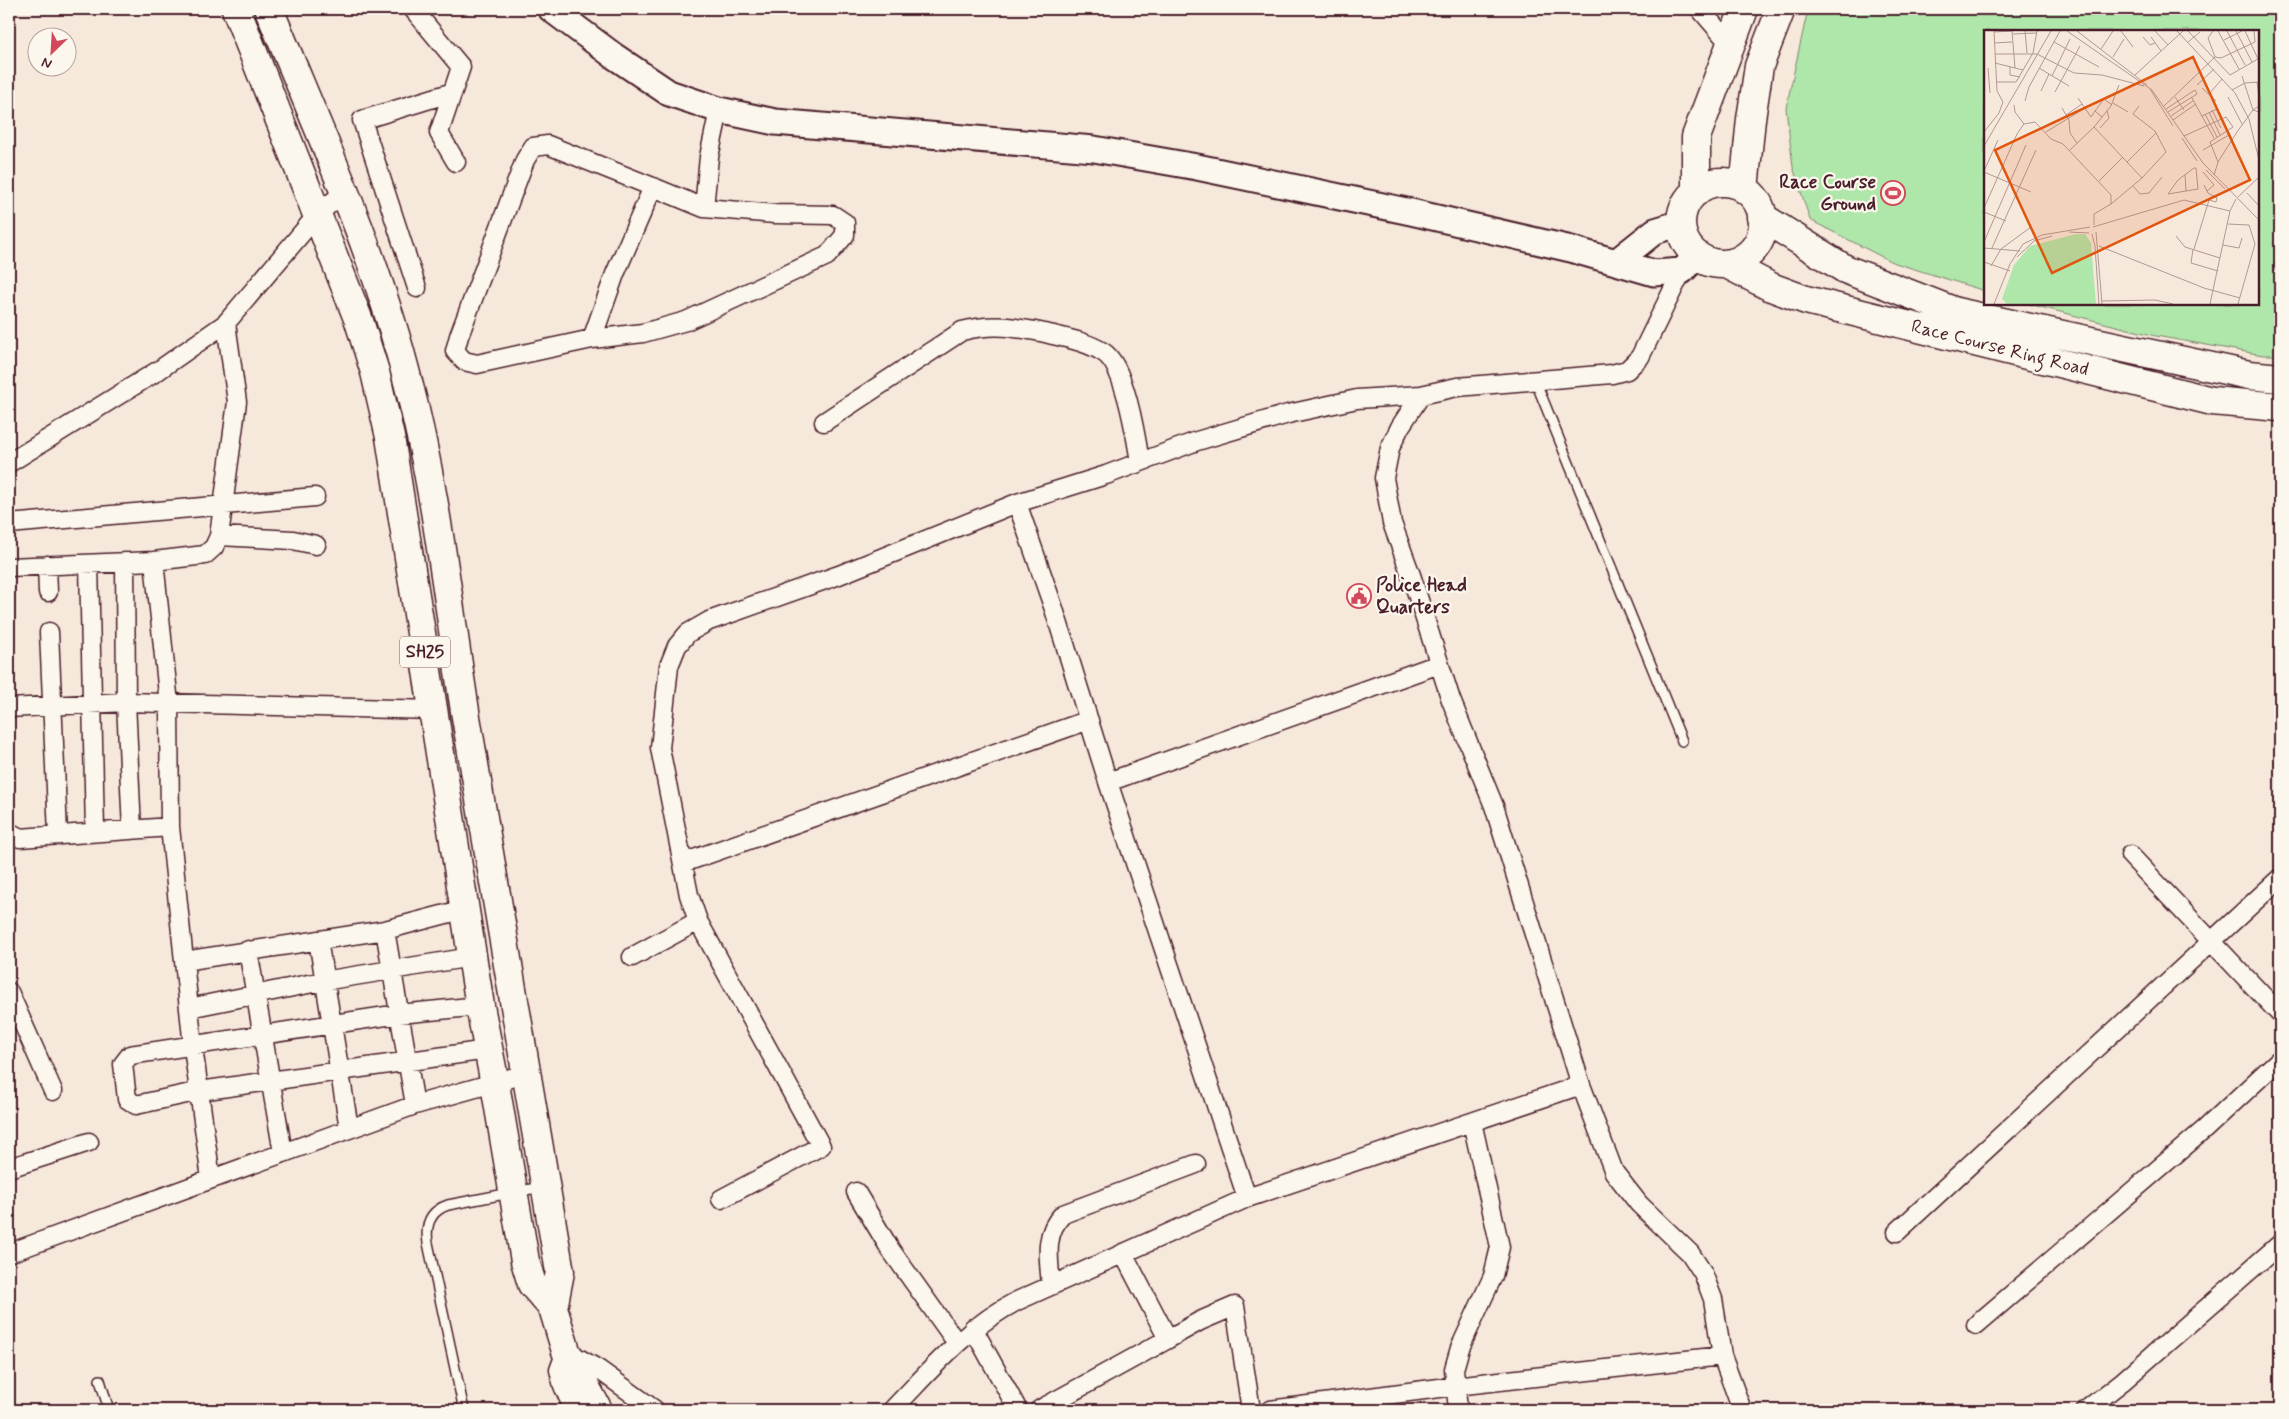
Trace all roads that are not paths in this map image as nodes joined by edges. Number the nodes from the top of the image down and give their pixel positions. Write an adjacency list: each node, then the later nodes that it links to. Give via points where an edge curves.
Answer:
1 (236, 9): 17 (main road, SH25)
2 (269, 9): 14 (main road, SH25)
3 (413, 9): 9 (street, via 462,67)
4 (551, 9): 10 (street, via 669,93)
5 (1700, 9): 8 (street)
6 (1744, 9): 8 (main road)
7 (1781, 9): 13 (main road, via 1759,66 1750,118)
8 (1730, 44): 15 (main road, via 1696,137)
9 (453, 92): 11 (street, via 439,133); 23 (street, via 362,120)
10 (720, 110): 16 (street, via 709,157); 20 (street, via 775,122 1094,149 1401,210)
11 (456, 162)
12 (653, 187): 16 (street); 25 (street, via 615,274); 25 (street, via 548,145 533,146 459,336 456,352 464,362 477,364)
13 (1744, 189): 15 (main road, via 1720,182); 18 (main road, via 1759,206)
14 (344, 192): 17 (street); 88 (main road, SH25, via 390,317 409,383 438,518 467,721)
15 (1696, 192): 19 (main road, via 1688,200)
16 (704, 208): 25 (street, via 832,215 845,224 845,235 827,256 686,321 643,333)
17 (317, 215): 24 (street); 52 (main road, SH25, via 359,321 375,372 390,438)
18 (1762, 217): 22 (main road, via 1762,230 1754,248 1740,260); 26 (main road, Race Course Ring Road, via 1845,269 1956,312 2249,375)
19 (1681, 223): 20 (street, via 1655,231); 21 (main road)
20 (1616, 262): 21 (street, via 1654,273)
21 (1690, 264): 22 (main road); 27 (street, via 1640,357 1627,370)
22 (1728, 264): 29 (main road, Race Course Ring Road, via 1771,287 1806,300 2212,401)
23 (417, 288)
24 (226, 323): 32 (street, via 159,370); 34 (street, via 237,402)
25 (592, 339)
26 (2280, 378)
27 (1535, 380): 28 (street, via 1458,387); 54 (lane)
28 (1421, 395): 31 (street, via 1357,399 1288,414); 46 (street, via 1390,448 1384,478 1392,523)
29 (2280, 407)
30 (824, 422): 31 (street, via 962,331 985,325 1022,328 1079,341 1105,353 1118,373 1132,417)
31 (1140, 462): 35 (street)
32 (9, 464)
33 (315, 497): 34 (street)
34 (222, 503): 36 (street); 37 (street)
35 (1017, 503): 53 (street); 62 (street, via 839,575 709,621 688,633 677,646 669,666 660,748)
36 (9, 524)
37 (219, 536): 38 (street); 39 (street, via 205,555)
38 (316, 544)
39 (154, 561): 40 (street); 48 (street)
40 (125, 562): 41 (street); 47 (street)
41 (89, 564): 42 (street); 49 (street)
42 (47, 565): 43 (street); 44 (street)
43 (9, 568)
44 (48, 592)
45 (49, 632): 50 (street)
46 (1439, 664): 55 (street); 91 (street, via 1494,806)
47 (126, 702): 48 (street); 49 (street); 57 (street)
48 (169, 704): 52 (street); 56 (street)
49 (91, 705): 50 (street); 58 (street)
50 (52, 706): 51 (street); 60 (street)
51 (9, 708)
52 (434, 710): 64 (main road, SH25)
53 (1089, 720): 55 (street); 62 (street)
54 (1682, 741)
55 (1108, 782): 105 (street)
56 (170, 827): 57 (street); 72 (street)
57 (132, 830): 58 (street)
58 (95, 831): 60 (street)
59 (9, 832): 60 (street, via 20,838)
60 (58, 834)
61 (2130, 855): 68 (street)
62 (683, 863): 65 (street)
63 (2280, 878): 68 (street)
64 (465, 909): 66 (street); 70 (main road, SH25)
65 (698, 921): 71 (street); 106 (street, via 821,1146)
66 (385, 930): 67 (street); 73 (street)
67 (318, 940): 69 (street); 74 (street)
68 (2212, 941): 80 (street); 107 (street)
69 (248, 950): 72 (street); 75 (street)
70 (472, 957): 73 (street); 77 (main road, SH25)
71 (632, 957)
72 (184, 961): 78 (street)
73 (392, 969): 74 (street); 79 (street)
74 (324, 981): 75 (street); 81 (street)
75 (256, 994): 78 (street); 82 (street)
76 (10, 1001): 92 (street)
77 (480, 1006): 79 (street); 84 (main road, SH25)
78 (189, 1008): 83 (street)
79 (399, 1014): 81 (street); 86 (street)
80 (2280, 1014)
81 (331, 1025): 82 (street); 87 (street)
82 (264, 1036): 83 (street); 89 (street)
83 (194, 1047): 93 (street); 93 (street, via 126,1058 123,1064 127,1099 136,1105)
84 (487, 1050): 86 (street); 90 (main road, SH25)
85 (2280, 1058): 113 (street, via 2205,1129)
86 (408, 1060): 87 (street); 94 (street)
87 (338, 1070): 89 (street); 96 (street)
88 (525, 1074): 90 (street); 102 (main road, SH25)
89 (270, 1081): 93 (street); 98 (street)
90 (495, 1084): 94 (street); 103 (main road, SH25)
91 (1581, 1085): 95 (street); 118 (street, via 1614,1172 1639,1204 1690,1253 1703,1273 1713,1299)
92 (53, 1092)
93 (200, 1092): 101 (street)
94 (415, 1105): 96 (street)
95 (1472, 1122): 105 (street); 120 (street, via 1500,1247 1493,1276 1460,1348 1454,1369)
96 (349, 1128): 98 (street)
97 (89, 1142): 100 (street)
98 (284, 1153): 101 (street)
99 (1196, 1164): 111 (street, via 1063,1214 1056,1221 1049,1239)
100 (9, 1168)
101 (210, 1179): 109 (street)
102 (545, 1187): 103 (lane); 112 (main road, SH25, via 560,1272)
103 (512, 1192): 112 (main road, SH25, via 532,1284); 122 (lane, via 440,1208 432,1214 426,1232)
104 (856, 1192): 116 (street, via 901,1265)
105 (1246, 1198): 110 (street)
106 (720, 1199)
107 (1898, 1232)
108 (2280, 1244): 133 (street)
109 (9, 1253)
110 (1123, 1253): 111 (street); 115 (street)
111 (1051, 1285): 114 (street, via 1008,1305)
112 (553, 1308): 117 (main road, SH25)
113 (1976, 1324)
114 (973, 1328): 116 (street); 127 (street)
115 (1168, 1339): 128 (street); 129 (street, via 1235,1306)
116 (957, 1343): 126 (street)
117 (566, 1351): 123 (street, via 559,1370); 124 (main road, SH25); 125 (street, via 598,1369)
118 (1722, 1356): 120 (street); 132 (street)
119 (100, 1380): 121 (lane)
120 (1455, 1386): 130 (street); 131 (street)
121 (109, 1410)
122 (464, 1410)
123 (574, 1410)
124 (598, 1410)
125 (655, 1410)
126 (892, 1410)
127 (1018, 1410)
128 (1039, 1410)
129 (1251, 1410)
130 (1270, 1410)
131 (1458, 1410)
132 (1742, 1410)
133 (2086, 1410)

